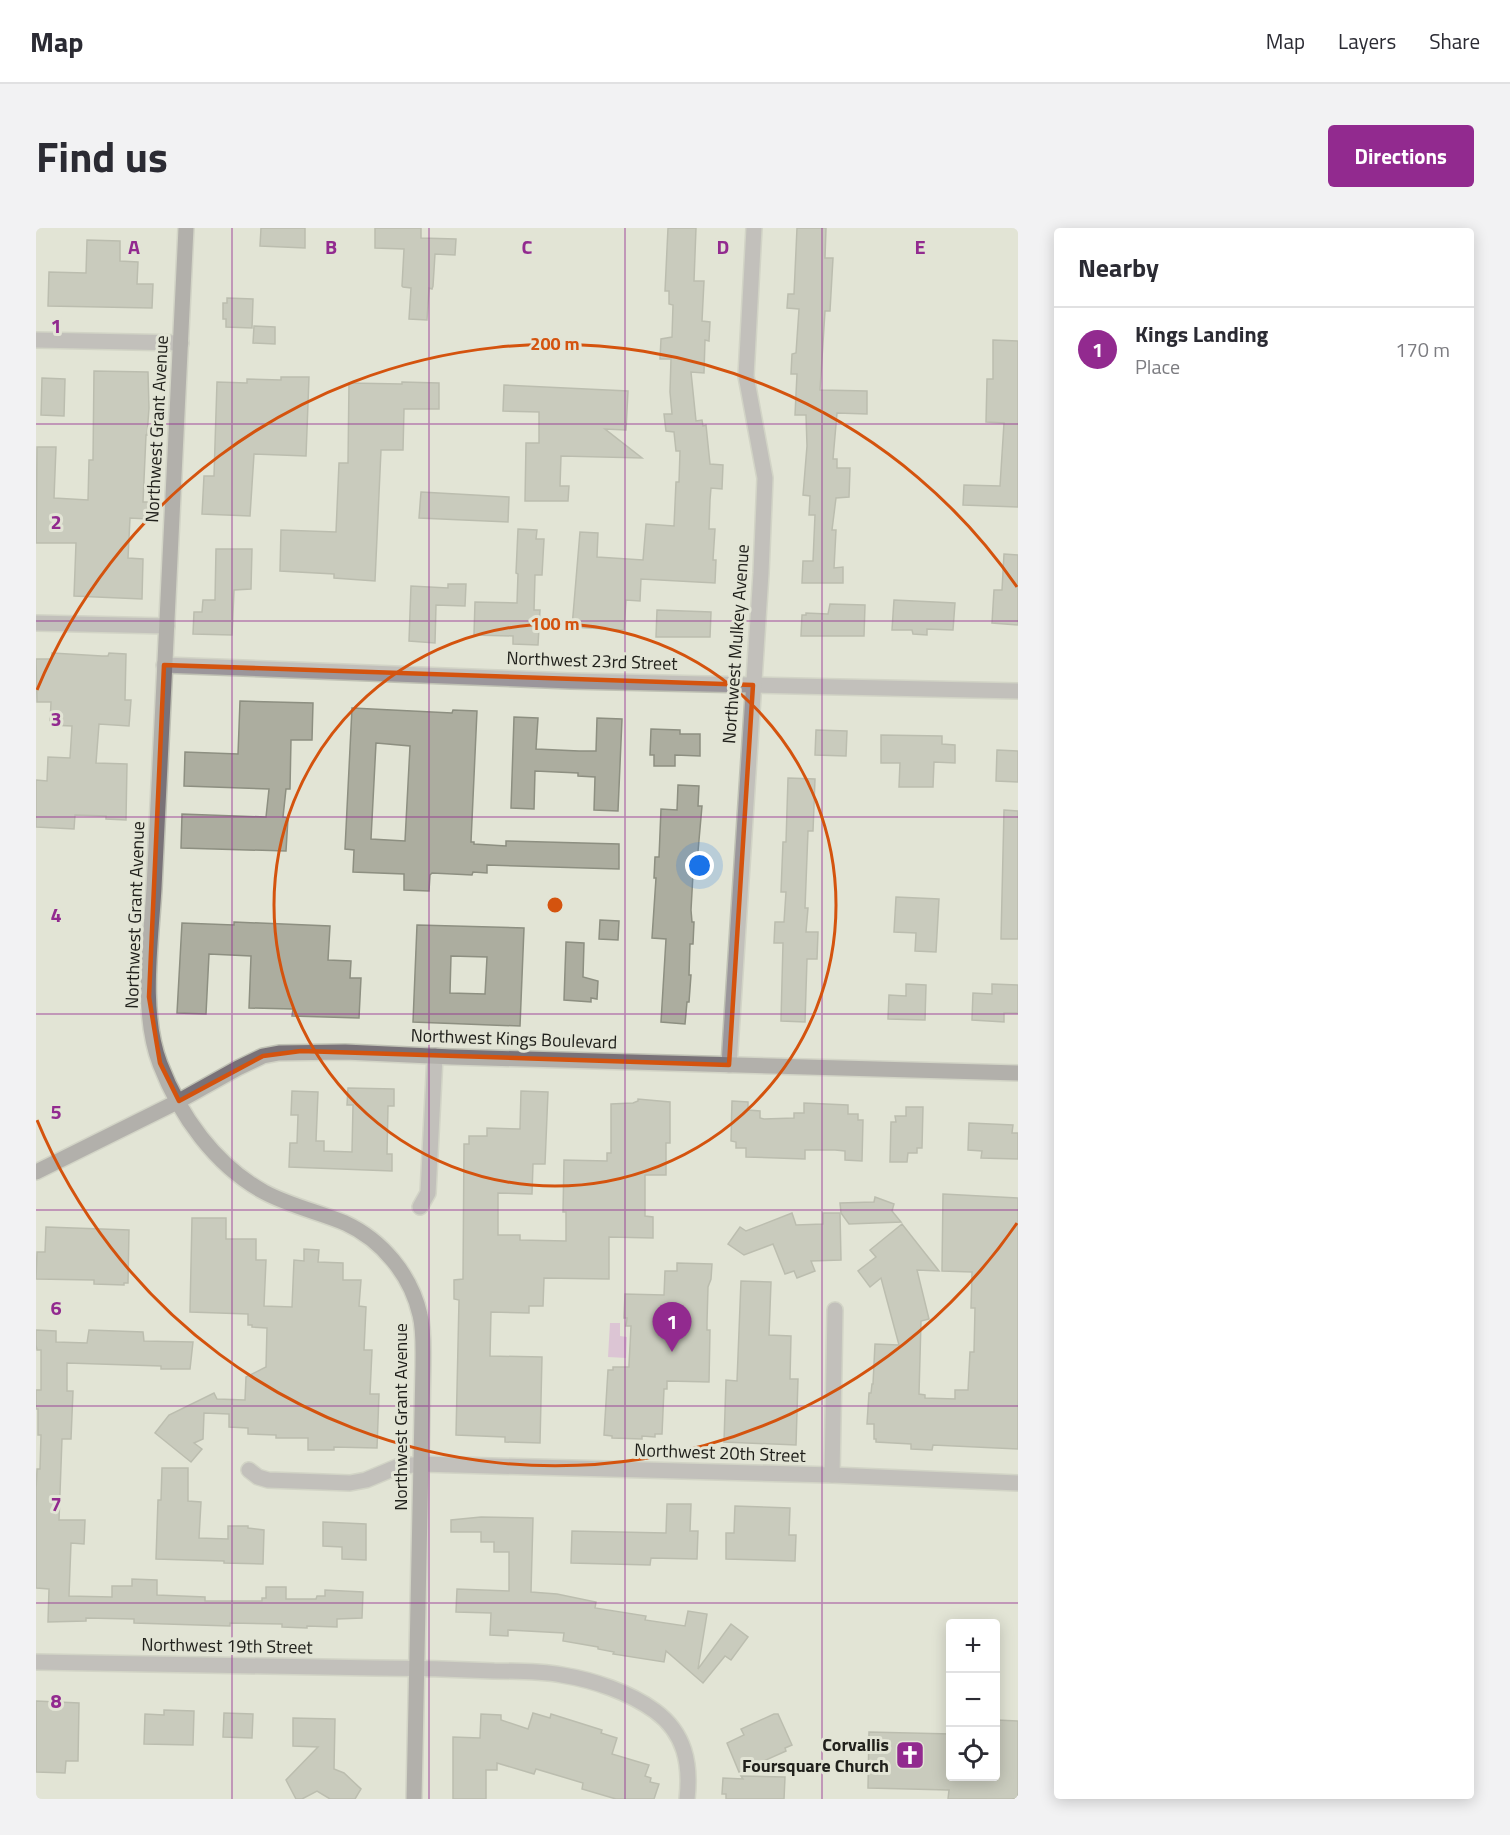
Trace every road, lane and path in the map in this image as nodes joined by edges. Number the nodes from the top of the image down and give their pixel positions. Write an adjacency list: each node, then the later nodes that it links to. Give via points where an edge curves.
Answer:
1 (186, 228): 4 (main road, Northwest Grant Avenue)
2 (754, 228): 8 (street, Northwest Mulkey Avenue, via 746,376 765,478)
3 (36, 340): 4 (street)
4 (181, 343): 6 (main road, Northwest Grant Avenue)
5 (36, 623): 6 (street)
6 (167, 626): 7 (main road, Northwest Grant Avenue)
7 (164, 666): 8 (street, Northwest 23rd Street); 13 (main road, Northwest Grant Avenue, via 149,997 151,1028 160,1063)
8 (753, 685): 9 (street, Northwest 23rd Street); 11 (street, Northwest Mulkey Avenue)
9 (1018, 691)
10 (435, 1056): 11 (main road, Northwest Kings Boulevard); 13 (main road, Northwest Kings Boulevard, via 279,1053 238,1068); 15 (street, via 428,1193)
11 (729, 1065): 12 (main road, Northwest Kings Boulevard)
12 (1018, 1073)
13 (179, 1101): 14 (main road, Northwest Kings Boulevard); 17 (main road, Northwest Grant Avenue, via 204,1142 243,1179 280,1200 363,1233 402,1271 411,1287 423,1333)
14 (36, 1172)
15 (420, 1207)
16 (835, 1310): 19 (street)
17 (421, 1464): 18 (street, Northwest 20th Street, via 397,1467 350,1483 268,1480); 19 (street, Northwest 20th Street); 22 (main road, Northwest Grant Avenue)
18 (249, 1470)
19 (832, 1476): 20 (street, Northwest 20th Street)
20 (1018, 1483)
21 (36, 1662): 22 (street, Northwest 19th Street)
22 (417, 1668): 23 (main road, Northwest Grant Avenue); 24 (street, Northwest 19th Street, via 562,1675 634,1698 655,1711 681,1742 689,1770)
23 (414, 1799)
24 (687, 1799)

